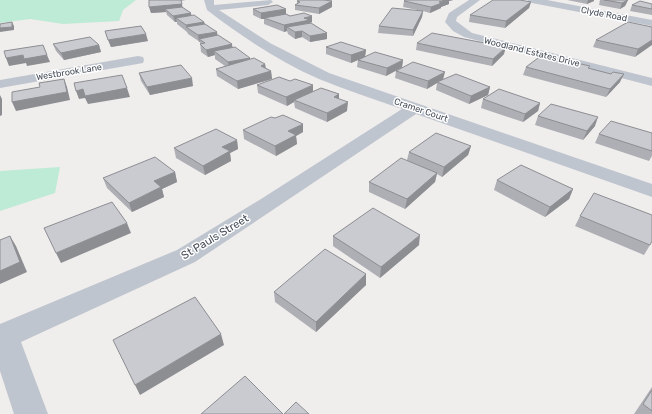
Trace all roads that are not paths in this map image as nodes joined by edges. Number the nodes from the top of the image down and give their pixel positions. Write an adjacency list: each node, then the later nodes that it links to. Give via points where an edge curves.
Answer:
1 (475, 0): 7 (street, Woodland Estates Drive, via 453,15 450,22 457,30 468,35)
2 (532, 0): 5 (street, Clyde Road)
3 (268, 2): 4 (street)
4 (210, 4): 9 (street, Cramer Court, via 286,59 324,76)
5 (652, 23)
6 (138, 60): 8 (street, Westbrook Lane)
7 (652, 81)
8 (0, 84)
9 (414, 108): 10 (street, Cramer Court); 11 (street, St Pauls Street, via 186,256)
10 (652, 191)
11 (2, 337): 12 (street)
12 (31, 414)

